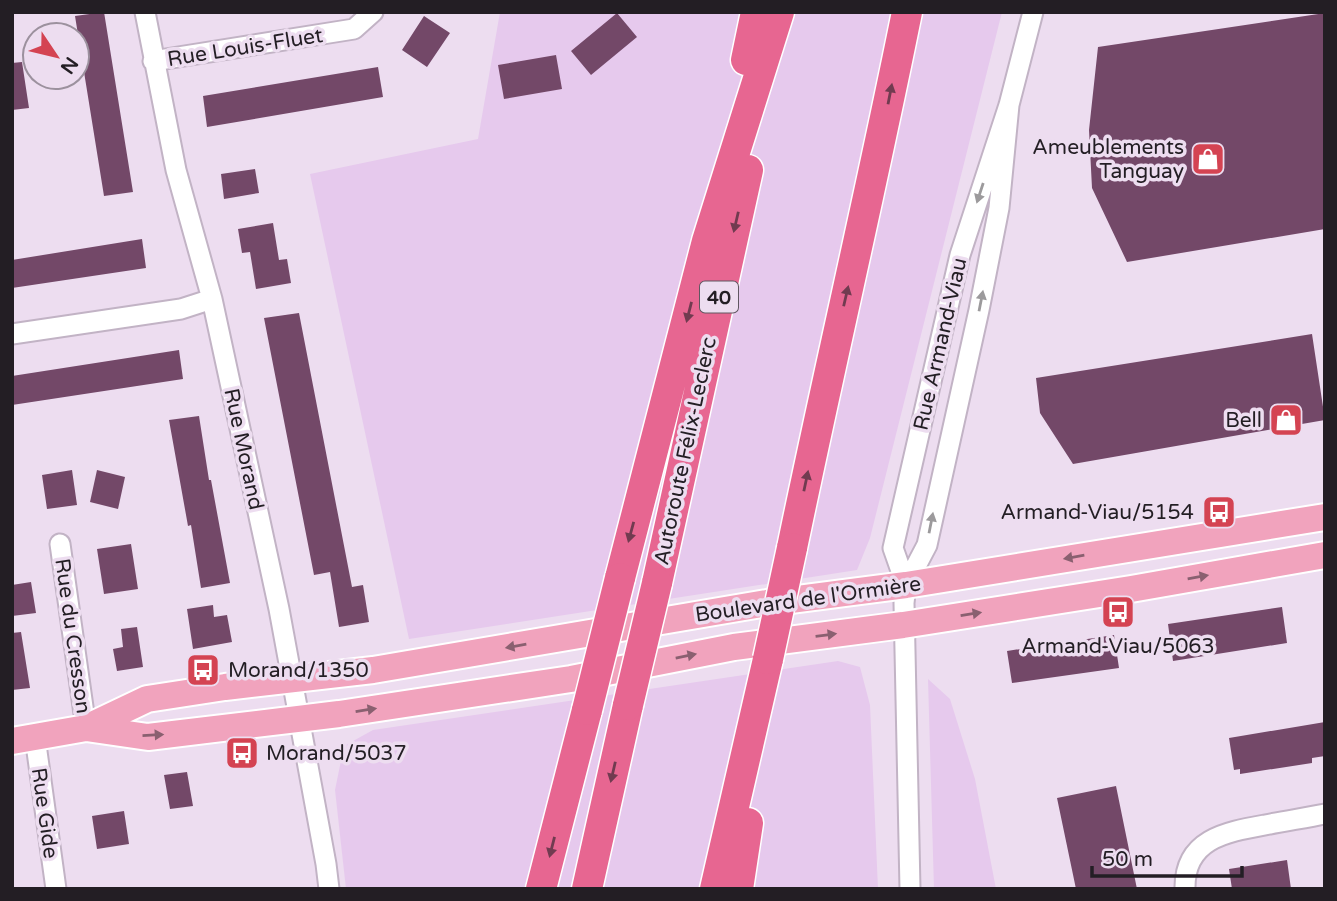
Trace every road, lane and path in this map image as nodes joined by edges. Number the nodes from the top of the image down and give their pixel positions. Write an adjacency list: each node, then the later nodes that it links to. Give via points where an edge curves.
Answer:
1 (145, 12): 7 (street, Rue Morand)
2 (373, 12): 7 (street, Rue Louis-Fluet, via 354,29)
3 (756, 12): 9 (highway)
4 (781, 12): 9 (highway); 26 (highway, Autoroute Félix-Leclerc / 40, one-way to 26, bridge)
5 (906, 12): 17 (highway, one-way to 5, bridge)
6 (1033, 12): 8 (street, Rue Armand-Viau)
7 (153, 61): 10 (street, Rue Morand, via 176,170)
8 (1009, 105): 15 (street, Rue Armand-Viau, one-way to 8, via 927,545 979,310 999,208); 15 (street, Rue Armand-Viau, one-way to 15, via 960,255 893,548)
9 (707, 241): 25 (highway, one-way to 25, bridge)
10 (212, 299): 11 (street, via 181,309); 18 (street, Rue Morand)
11 (12, 334)
12 (1325, 517): 15 (main road, Boulevard de l'Ormière, one-way to 15)
13 (60, 544): 20 (street, Rue du Cresson)
14 (1325, 555): 16 (main road, Boulevard de l'Ormière, one-way to 14)
15 (906, 586): 16 (street, Rue Armand-Viau); 18 (main road, Boulevard de l'Ormière, one-way to 18, via 767,603)
16 (903, 625): 19 (main road, Boulevard de l'Ormière, one-way to 16, via 571,679 734,647); 29 (street, Rue Armand-Viau)
17 (768, 659): 27 (highway); 28 (highway, via 767,710)
18 (291, 681): 19 (street, Rue Morand); 20 (main road, Boulevard de l'Ormière, via 147,699)
19 (298, 719): 20 (main road, Boulevard de l'Ormière, one-way to 19, via 148,737); 24 (street, Rue Morand)
20 (86, 728): 21 (main road)
21 (24, 739): 23 (street, Rue Gide)
22 (1325, 814): 30 (street, via 1225,832 1203,844 1192,858 1184,877)
23 (56, 889)
24 (328, 889)
25 (541, 889)
26 (587, 889)
27 (715, 889)
28 (738, 889)
29 (910, 889)
30 (1185, 889)

